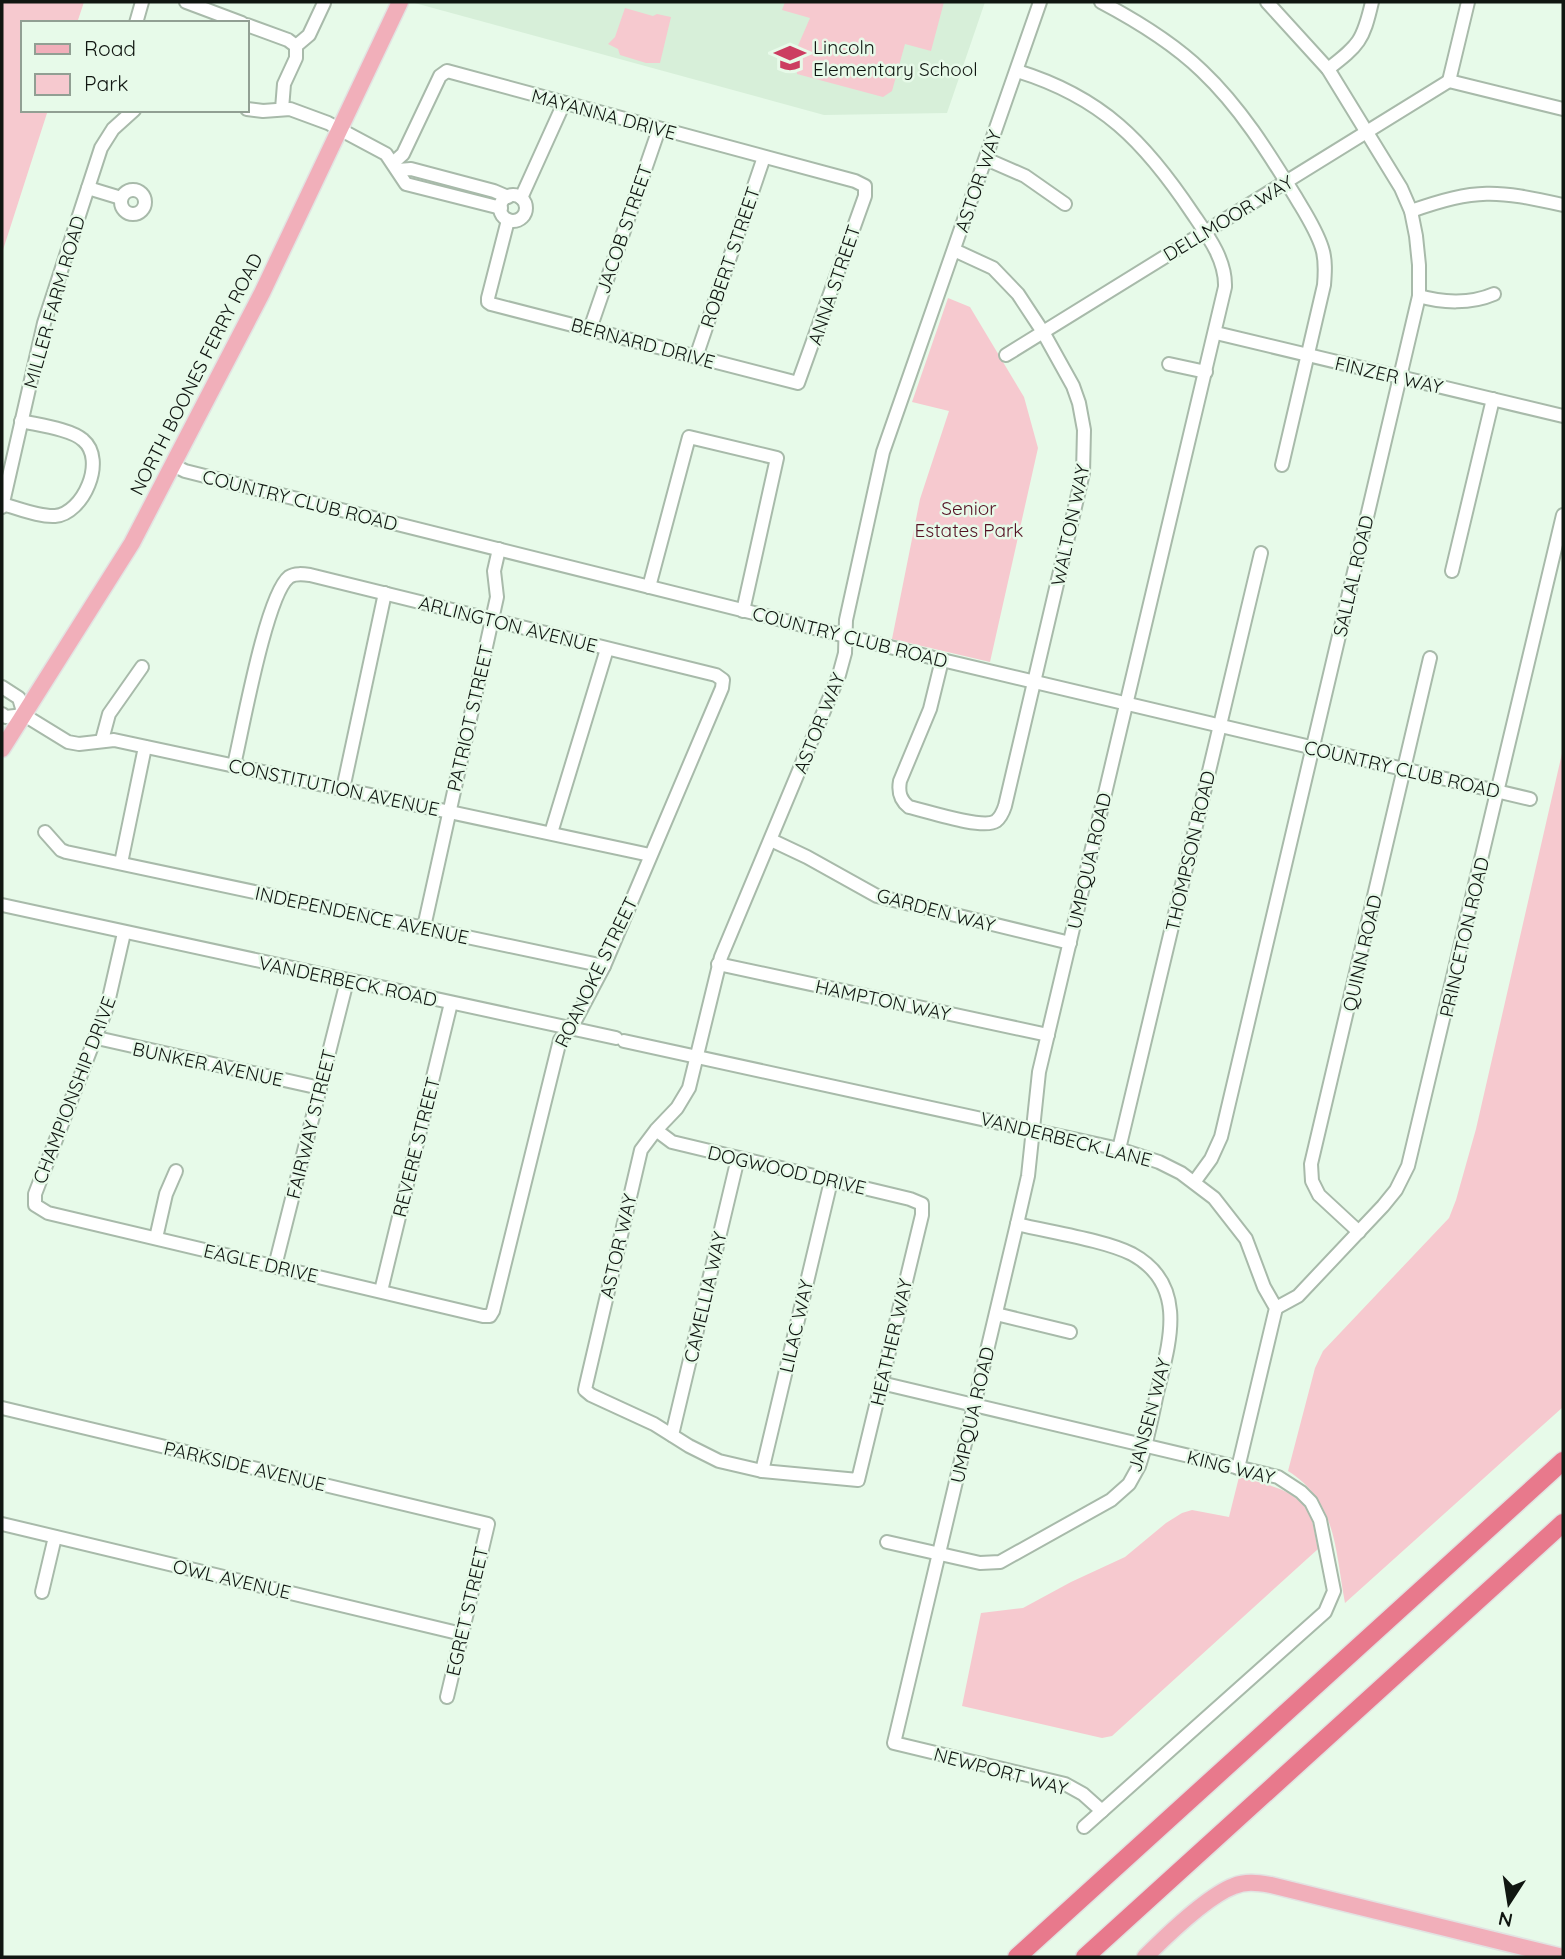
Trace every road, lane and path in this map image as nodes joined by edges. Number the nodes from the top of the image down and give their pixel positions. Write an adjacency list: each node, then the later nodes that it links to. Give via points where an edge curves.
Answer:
1 (142, 2): 10 (street)
2 (186, 2): 11 (street)
3 (400, 2): 23 (main road, NORTH BOONES FERRY ROAD)
4 (1040, 2): 15 (street, ASTOR WAY)
5 (1101, 2): 28 (street, via 1146,27 1203,72 1236,108)
6 (1267, 2): 14 (street, SALLAL ROAD)
7 (1372, 2): 14 (street, via 1365,32 1355,48)
8 (1468, 2): 16 (street)
9 (324, 3): 13 (street, via 309,35)
10 (137, 21)
11 (236, 21)
12 (248, 25): 13 (street)
13 (296, 46): 19 (street)
14 (1328, 69): 24 (street, SALLAL ROAD)
15 (1017, 71): 26 (street, ASTOR WAY); 37 (street, UMPQUA ROAD, via 1062,88 1126,130 1167,174)
16 (1449, 81): 20 (street); 24 (street, DELLMOOR WAY)
17 (564, 103): 22 (street, MAYANNA DRIVE); 27 (street, MAYANNA DRIVE, via 444,71); 32 (street)
18 (248, 108): 19 (street)
19 (282, 109): 23 (street)
20 (1563, 109)
21 (132, 112): 30 (street, MILLER FARM ROAD, via 101,148)
22 (659, 129): 25 (street, MAYANNA DRIVE); 41 (street, JACOB STREET)
23 (340, 130): 27 (street, via 383,152); 54 (main road, NORTH BOONES FERRY ROAD)
24 (1368, 132): 28 (street, DELLMOOR WAY); 35 (street, SALLAL ROAD)
25 (764, 157): 29 (street, MAYANNA DRIVE); 46 (street, ROBERT STREET)
26 (986, 159): 33 (street, via 1040,184); 38 (street, ASTOR WAY)
27 (396, 167): 32 (street, via 494,191)
28 (1286, 182): 37 (street, DELLMOOR WAY); 45 (street, via 1314,229 1325,262)
29 (865, 186): 50 (street, ANNA STREET)
30 (88, 188): 31 (street); 53 (street, MILLER FARM ROAD, via 44,323)
31 (121, 198)
32 (510, 201): 36 (street, via 502,215); 36 (street, via 526,205 523,216)
33 (1065, 204)
34 (1563, 205): 35 (street, via 1483,192)
35 (1411, 211): 40 (street, SALLAL ROAD)
36 (508, 220): 41 (street, BERNARD DRIVE, via 488,302)
37 (1205, 231): 42 (street, DELLMOOR WAY); 43 (street, UMPQUA ROAD, via 1225,279)
38 (954, 250): 42 (street, WALTON WAY, via 1003,277); 65 (street, ASTOR WAY, via 883,452)
39 (1494, 294): 40 (street, via 1476,301)
40 (1419, 296): 49 (street, SALLAL ROAD)
41 (590, 329): 46 (street, BERNARD DRIVE)
42 (1043, 332): 44 (street, DELLMOOR WAY); 71 (street, WALTON WAY, via 1077,396 1085,443 1083,473)
43 (1216, 333): 45 (street, FINZER WAY); 48 (street, UMPQUA ROAD)
44 (1006, 355)
45 (1308, 355): 49 (street, FINZER WAY); 55 (street)
46 (696, 357): 50 (street, BERNARD DRIVE)
47 (1169, 364): 48 (street)
48 (1206, 372): 73 (street, UMPQUA ROAD)
49 (1400, 377): 51 (street, FINZER WAY); 79 (street, SALLAL ROAD)
50 (798, 383)
51 (1493, 399): 52 (street, FINZER WAY); 60 (street)
52 (1563, 416)
53 (21, 421): 56 (street, MILLER FARM ROAD); 56 (street, via 81,438 93,455 94,468 76,505 67,512 50,516)
54 (173, 465): 58 (street, COUNTRY CLUB ROAD); 75 (main road, NORTH BOONES FERRY ROAD, via 118,568)
55 (1282, 465)
56 (2, 505)
57 (1563, 515): 84 (street, PRINCETON ROAD)
58 (499, 549): 61 (street, COUNTRY CLUB ROAD); 64 (street, PATRIOT STREET)
59 (1261, 553): 76 (street, THOMPSON ROAD)
60 (1452, 570)
61 (649, 587): 63 (street, COUNTRY CLUB ROAD); 63 (street, via 690,437 777,458)
62 (385, 593): 64 (street, ARLINGTON AVENUE); 81 (street, ARLINGTON AVENUE, via 310,575 292,576 284,583 262,641); 83 (street)
63 (743, 611): 65 (street, COUNTRY CLUB ROAD)
64 (492, 620): 66 (street, ARLINGTON AVENUE); 86 (street, PATRIOT STREET)
65 (846, 636): 68 (street, COUNTRY CLUB ROAD); 89 (street, ASTOR WAY, via 836,686)
66 (607, 649): 70 (street, ARLINGTON AVENUE); 88 (street)
67 (1430, 658): 82 (street, QUINN ROAD)
68 (942, 660): 71 (street, COUNTRY CLUB ROAD); 71 (street, WALTON WAY, via 930,709 900,780 899,792 909,807 977,823 997,820 1003,812)
69 (142, 667): 77 (street, via 108,714)
70 (723, 680): 90 (street, ROANOKE STREET)
71 (1035, 682): 73 (street, COUNTRY CLUB ROAD)
72 (2, 687): 75 (street, via 19,698)
73 (1127, 704): 76 (street, COUNTRY CLUB ROAD); 95 (street, UMPQUA ROAD)
74 (2, 714): 75 (street)
75 (24, 715): 77 (street, CONSTITUTION AVENUE, via 68,742); 80 (main road, NORTH BOONES FERRY ROAD)
76 (1220, 726): 79 (street, COUNTRY CLUB ROAD); 108 (street, THOMPSON ROAD)
77 (102, 740): 78 (street, CONSTITUTION AVENUE)
78 (145, 747): 81 (street, CONSTITUTION AVENUE); 91 (street)
79 (1312, 748): 82 (street, COUNTRY CLUB ROAD); 112 (street, SALLAL ROAD, via 1221,1136)
80 (2, 749)
81 (234, 765): 83 (street, CONSTITUTION AVENUE)
82 (1405, 770): 84 (street, COUNTRY CLUB ROAD); 116 (street, QUINN ROAD, via 1311,1164 1319,1195)
83 (342, 789): 86 (street, CONSTITUTION AVENUE)
84 (1498, 791): 85 (street, COUNTRY CLUB ROAD); 116 (street, PRINCETON ROAD, via 1408,1166 1391,1197)
85 (1530, 799)
86 (449, 812): 88 (street, CONSTITUTION AVENUE); 93 (street, PATRIOT STREET)
87 (45, 832): 91 (street, INDEPENDENCE AVENUE, via 66,852)
88 (551, 833): 90 (street, CONSTITUTION AVENUE)
89 (771, 840): 95 (street, GARDEN WAY, via 877,896); 96 (street, ASTOR WAY)
90 (650, 855): 97 (street, ROANOKE STREET)
91 (121, 863): 93 (street, INDEPENDENCE AVENUE)
92 (2, 905): 94 (street, VANDERBECK ROAD)
93 (424, 927): 97 (street, INDEPENDENCE AVENUE)
94 (124, 933): 98 (street, VANDERBECK ROAD); 102 (street, CHAMPIONSHIP DRIVE)
95 (1070, 943): 101 (street, UMPQUA ROAD)
96 (718, 964): 101 (street, HAMPTON WAY); 104 (street, ASTOR WAY)
97 (604, 966): 100 (street, ROANOKE STREET)
98 (347, 981): 99 (street, VANDERBECK ROAD); 105 (street, FAIRWAY STREET)
99 (451, 1003): 100 (street, VANDERBECK ROAD); 119 (street, REVERE STREET)
100 (569, 1028): 103 (street, VANDERBECK ROAD); 122 (street, ROANOKE STREET, via 560,1040)
101 (1048, 1035): 106 (street, UMPQUA ROAD)
102 (97, 1038): 105 (street, BUNKER AVENUE); 114 (street, CHAMPIONSHIP DRIVE, via 37,1187)
103 (620, 1040): 104 (street, VANDERBECK LANE)
104 (697, 1056): 106 (street, VANDERBECK LANE); 107 (street, ASTOR WAY, via 683,1099)
105 (320, 1088): 118 (street, FAIRWAY STREET)
106 (1033, 1129): 108 (street, VANDERBECK LANE); 115 (street, UMPQUA ROAD)
107 (656, 1130): 109 (street, DOGWOOD DRIVE, via 672,1142); 127 (street, ASTOR WAY, via 639,1159 585,1390)
108 (1119, 1149): 112 (street, VANDERBECK LANE, via 1159,1162)
109 (738, 1158): 111 (street, DOGWOOD DRIVE); 127 (street, CAMELLIA WAY)
110 (176, 1171): 117 (street)
111 (831, 1181): 113 (street, DOGWOOD DRIVE); 131 (street, LILAC WAY)
112 (1195, 1181): 120 (street, VANDERBECK LANE, via 1240,1228)
113 (922, 1204): 124 (street, HEATHER WAY)
114 (35, 1205): 117 (street, EAGLE DRIVE, via 48,1213)
115 (1017, 1224): 121 (street, UMPQUA ROAD); 128 (street, JANSEN WAY, via 1125,1251 1142,1261 1161,1284 1171,1327)
116 (1359, 1231): 120 (street, PRINCETON ROAD, via 1298,1296)
117 (156, 1238): 118 (street, EAGLE DRIVE)
118 (275, 1266): 119 (street, EAGLE DRIVE)
119 (381, 1291): 122 (street, EAGLE DRIVE)
120 (1276, 1308): 130 (street)
121 (996, 1314): 123 (street); 125 (street, UMPQUA ROAD)
122 (490, 1316)
123 (1070, 1332)
124 (881, 1383): 125 (street, KING WAY); 131 (street, HEATHER WAY, via 858,1480)
125 (974, 1405): 128 (street, KING WAY); 137 (street, UMPQUA ROAD)
126 (2, 1408): 134 (street, PARKSIDE AVENUE)
127 (672, 1435): 131 (street, via 719,1461)
128 (1145, 1446): 130 (street, KING WAY); 137 (street, JANSEN WAY, via 1136,1473 1119,1494 1008,1558 986,1564)
129 (1563, 1461): 144 (highway)
130 (1238, 1468): 142 (street, KING WAY, via 1286,1481 1311,1502 1320,1520 1332,1598 1325,1612)
131 (762, 1471)
132 (1563, 1523): 145 (highway)
133 (2, 1524): 135 (street, OWL AVENUE)
134 (488, 1524): 139 (street, EGRET STREET)
135 (55, 1537): 138 (street); 139 (street, OWL AVENUE)
136 (887, 1542): 137 (street, JANSEN WAY)
137 (939, 1555): 141 (street, UMPQUA ROAD)
138 (42, 1592)
139 (462, 1634): 140 (street, EGRET STREET)
140 (447, 1697)
141 (894, 1743): 142 (street, NEWPORT WAY, via 1065,1784)
142 (1102, 1811): 143 (street, KING WAY)
143 (1084, 1827)
144 (1017, 1957)
145 (1085, 1957)
146 (1145, 1957): 147 (main road, via 1211,1900 1234,1886 1253,1882)
147 (1563, 1957)

